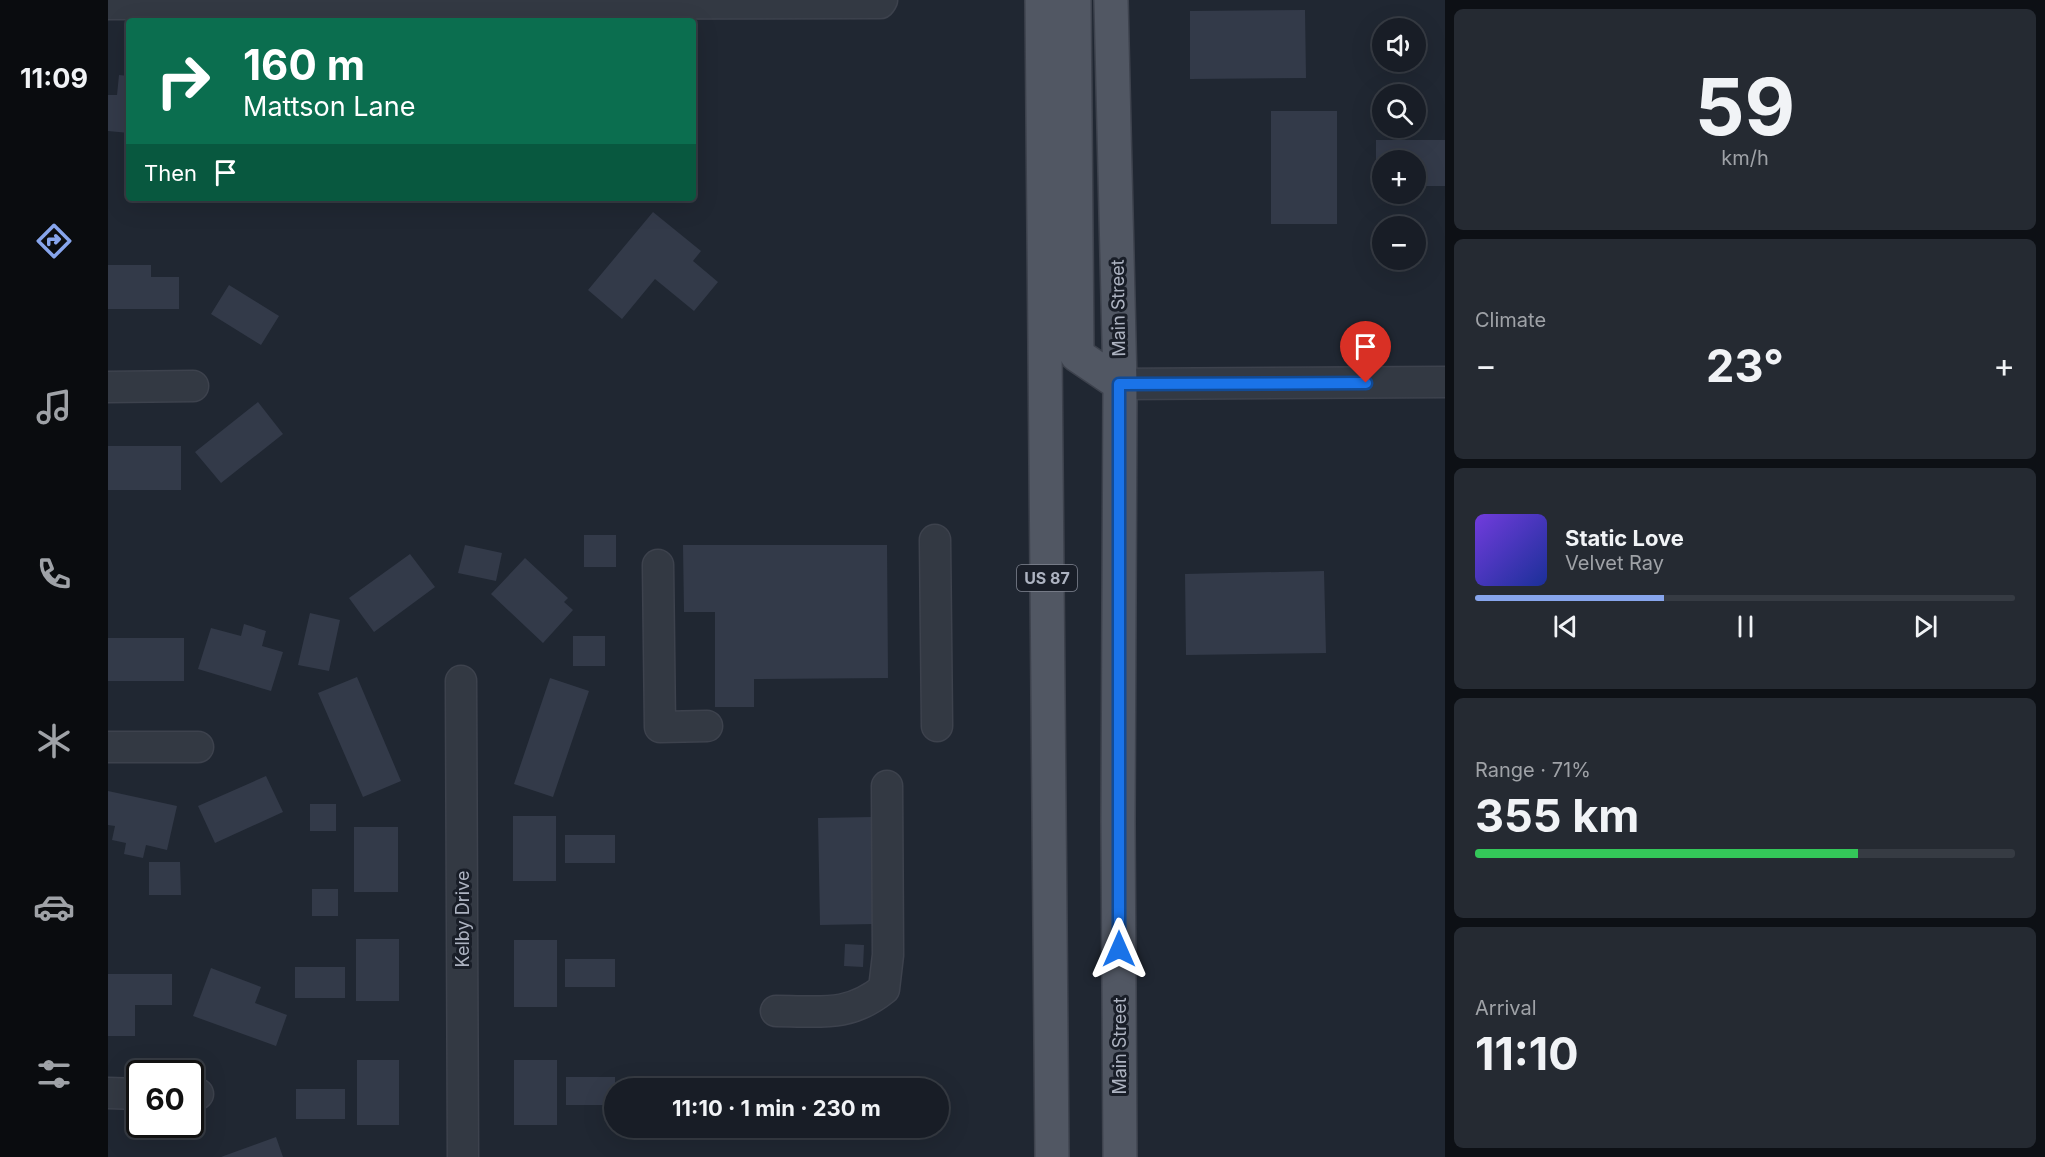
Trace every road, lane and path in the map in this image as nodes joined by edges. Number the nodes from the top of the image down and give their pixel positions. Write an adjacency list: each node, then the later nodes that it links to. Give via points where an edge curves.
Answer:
1 (882, 0): 5 (street)
2 (1042, 0): 22 (main road, US 87)
3 (1074, 0): 7 (main road, via 1077,355)
4 (1111, 0): 7 (main road, Main Street)
5 (108, 4)
6 (1445, 382): 7 (street)
7 (1119, 384): 23 (main road, Main Street)
8 (193, 386): 9 (street)
9 (108, 387)
10 (935, 540): 14 (street)
11 (658, 565): 13 (street, via 660,727)
12 (461, 681): 21 (street, Kelby Drive)
13 (706, 726)
14 (937, 726)
15 (108, 747): 16 (street)
16 (198, 747)
17 (887, 786): 18 (street, via 888,955 884,988 869,1001 844,1011)
18 (776, 1011)
19 (108, 1094): 20 (street)
20 (126, 1094)
21 (463, 1157)
22 (1052, 1157)
23 (1120, 1157)

